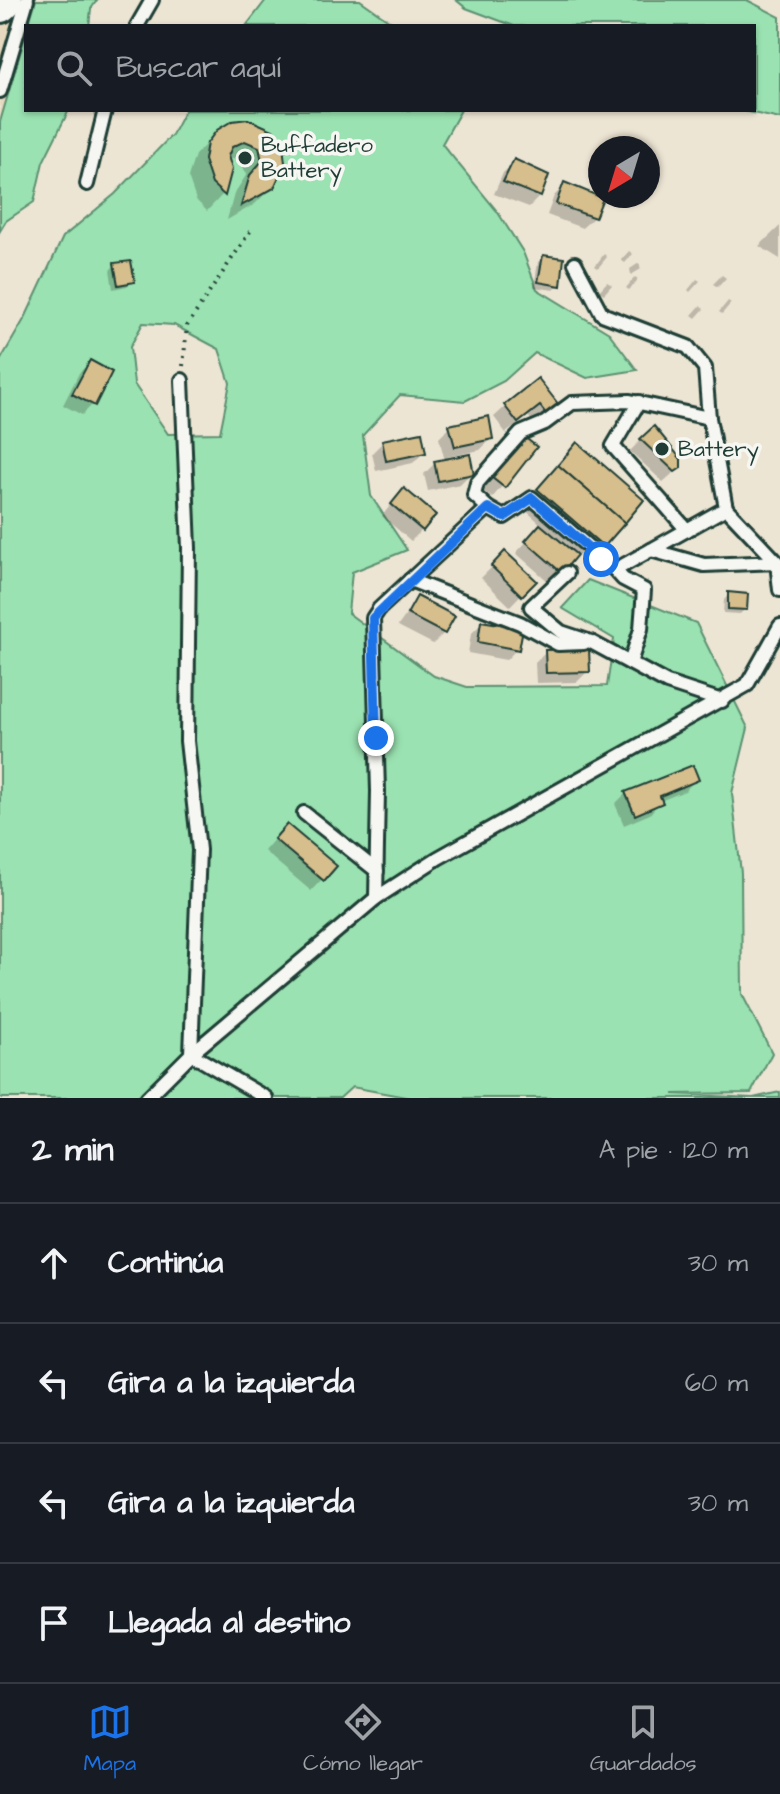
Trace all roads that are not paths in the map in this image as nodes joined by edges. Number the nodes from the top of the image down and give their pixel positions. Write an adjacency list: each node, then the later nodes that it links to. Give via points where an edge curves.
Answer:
1 (27, 0): 4 (lane)
2 (152, 0): 3 (lane)
3 (138, 24)
4 (0, 91)
5 (105, 112): 6 (lane)
6 (87, 184)
7 (575, 263): 10 (lane, via 602,314 688,347 705,368)
8 (182, 380): 29 (lane, via 189,548 187,741 199,850)
9 (639, 402): 10 (lane); 11 (lane, via 580,400 521,433 477,483 474,495); 13 (lane, via 613,446)
10 (709, 418): 12 (lane)
11 (488, 508): 16 (lane, via 504,517 532,498); 18 (lane)
12 (726, 508): 13 (lane); 15 (lane)
13 (687, 530): 14 (lane)
14 (651, 550): 15 (lane, via 704,565); 16 (lane)
15 (777, 562): 19 (lane)
16 (615, 570): 24 (lane, via 644,590 641,629)
17 (567, 573): 20 (lane)
18 (410, 580): 21 (lane); 27 (lane, via 373,618)
19 (780, 590)
20 (531, 607): 21 (lane); 23 (lane, via 561,632)
21 (520, 623): 23 (lane, via 558,644)
22 (780, 626): 25 (lane, via 747,685)
23 (591, 642): 24 (lane)
24 (630, 663): 25 (lane, via 667,683)
25 (722, 701): 28 (lane, via 438,858)
26 (304, 813): 27 (lane)
27 (377, 871): 28 (lane)
28 (376, 898): 29 (lane)
29 (191, 1054): 30 (lane); 31 (lane)
30 (147, 1098)
31 (266, 1098)

